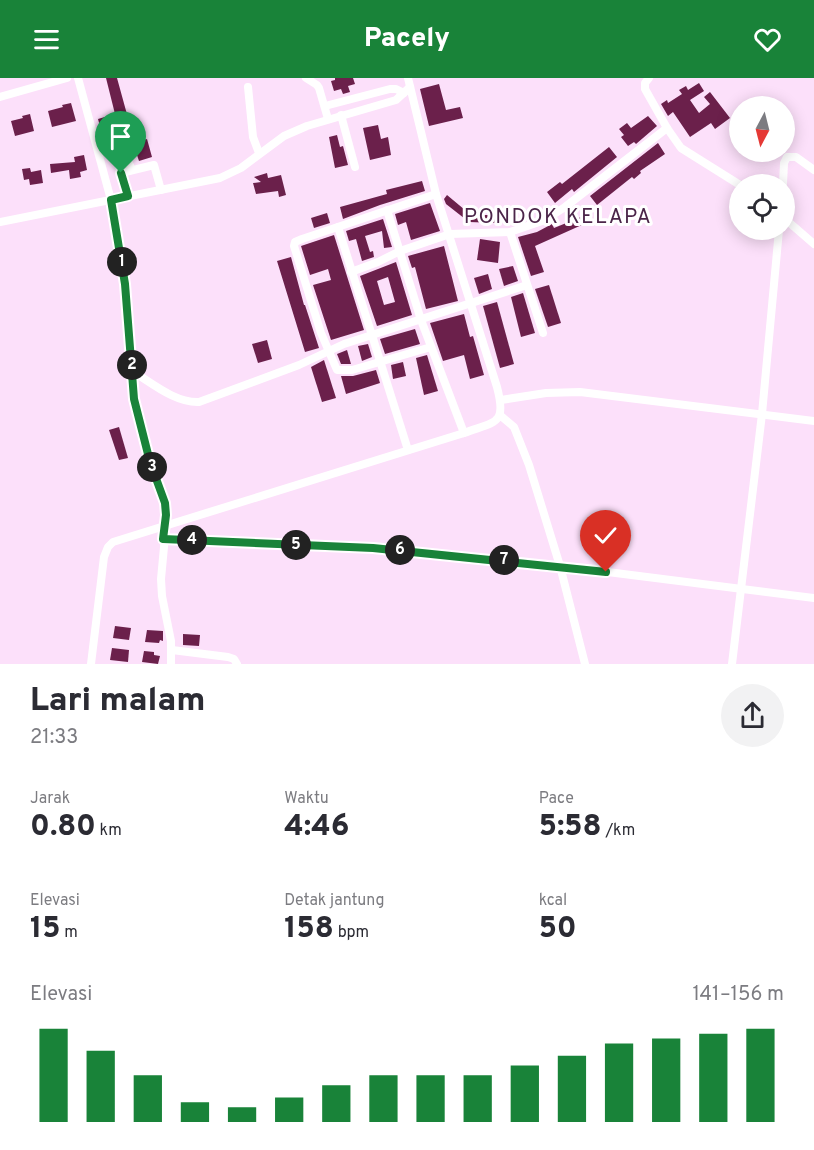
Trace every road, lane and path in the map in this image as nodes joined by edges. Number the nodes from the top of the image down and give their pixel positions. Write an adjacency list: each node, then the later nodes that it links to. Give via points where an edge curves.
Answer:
1 (68, 78): 7 (street)
2 (78, 78): 26 (street)
3 (306, 78): 10 (street, via 317,85)
4 (650, 78): 15 (street, via 645,89)
5 (407, 86): 8 (street); 9 (street); 11 (street)
6 (248, 87): 17 (street, via 253,137)
7 (0, 96)
8 (358, 96): 10 (street); 12 (street)
9 (396, 100): 11 (street); 12 (street)
10 (325, 106): 14 (street)
11 (415, 107): 24 (street)
12 (362, 110): 13 (street)
13 (342, 115): 14 (street); 18 (street)
14 (328, 119): 17 (street, via 284,136)
15 (667, 128): 22 (street, via 685,151); 31 (street, via 555,214)
16 (115, 138): 19 (street)
17 (259, 153): 23 (street, via 220,178)
18 (355, 167)
19 (120, 168): 23 (street, via 132,170 154,165); 25 (street)
20 (814, 170): 21 (street, via 796,157 787,157)
21 (783, 174)
22 (729, 178)
23 (161, 190): 25 (street)
24 (436, 194): 27 (street); 32 (street)
25 (128, 196): 26 (street)
26 (111, 200): 28 (street); 45 (street, via 125,284)
27 (387, 210): 29 (street); 35 (street)
28 (0, 222)
29 (338, 227): 36 (street); 43 (street, via 294,244)
30 (795, 228): 34 (street)
31 (510, 232): 32 (street); 37 (street)
32 (450, 234): 35 (street); 38 (street)
33 (778, 240): 47 (street)
34 (814, 244)
35 (400, 251): 36 (street); 39 (street)
36 (351, 272): 41 (street)
37 (527, 285): 38 (street); 40 (street)
38 (472, 303): 39 (street); 46 (street)
39 (421, 320): 41 (street); 42 (street)
40 (543, 333)
41 (372, 335): 43 (street); 44 (street)
42 (431, 347): 44 (street); 50 (street)
43 (328, 351): 44 (street, via 339,371); 45 (street, via 199,402 174,396)
44 (381, 362): 51 (street)
45 (132, 371): 52 (street, via 138,418 165,503)
46 (501, 400): 47 (street, via 580,392); 48 (street)
47 (762, 414): 49 (street); 55 (street)
48 (501, 416): 50 (street); 54 (street, via 514,427 523,448)
49 (814, 421)
50 (464, 433): 51 (street)
51 (408, 450): 52 (street)
52 (165, 526): 53 (street); 58 (street, via 126,537 108,547)
53 (163, 539): 54 (street, via 373,548); 57 (street, via 161,588)
54 (560, 566): 55 (street); 61 (street)
55 (742, 590): 56 (street); 62 (street)
56 (814, 598)
57 (172, 650): 59 (street); 60 (street, via 228,657)
58 (91, 664)
59 (171, 664)
60 (237, 664)
61 (585, 664)
62 (732, 664)

